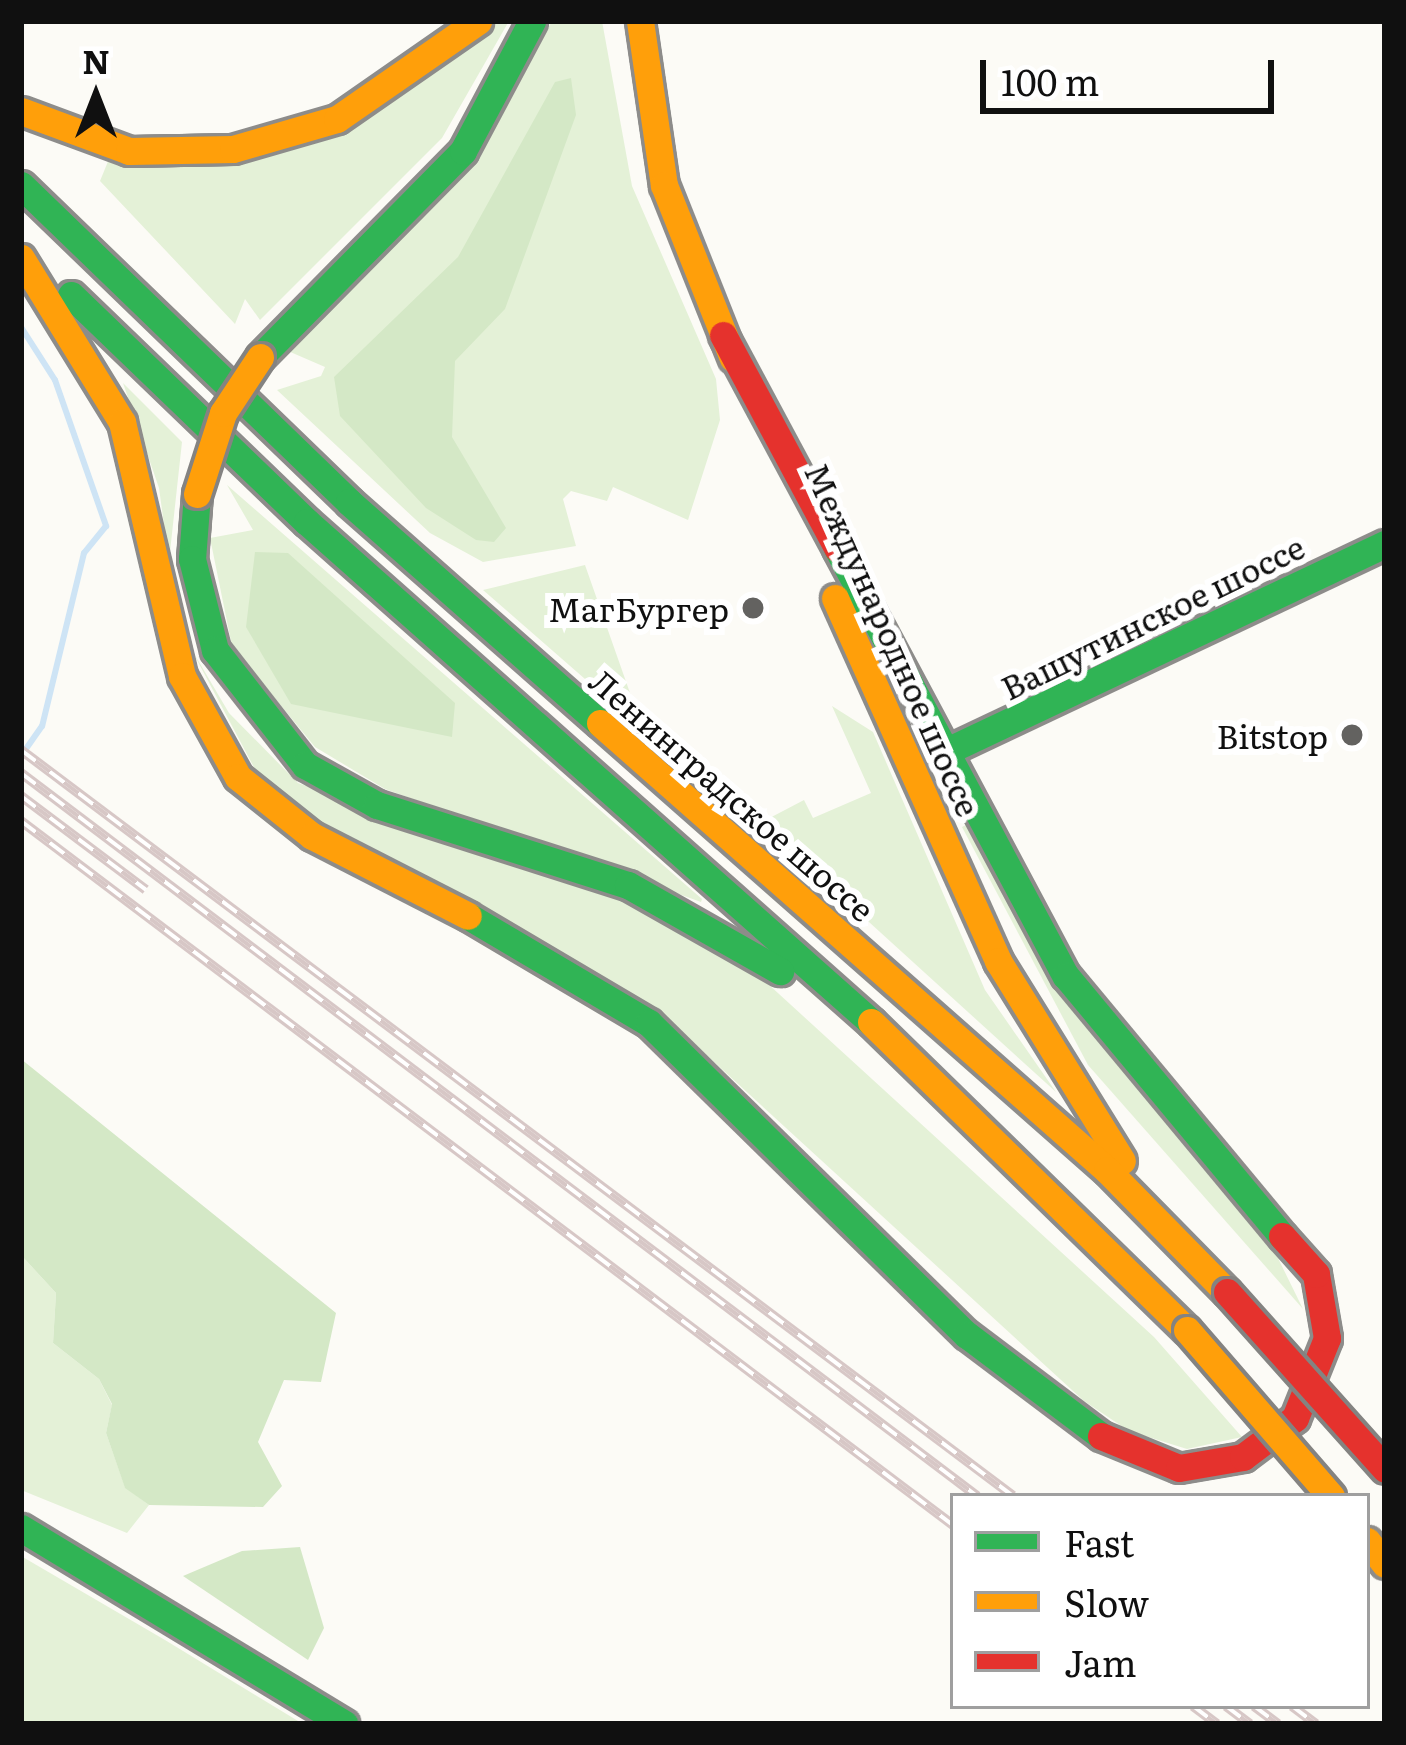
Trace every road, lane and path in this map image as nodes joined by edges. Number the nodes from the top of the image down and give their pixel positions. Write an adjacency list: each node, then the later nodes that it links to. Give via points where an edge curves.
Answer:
1 (478, 21): 4 (main road, via 337,119 233,148 130,151)
2 (532, 21): 11 (main road, bridge, via 463,151 260,357 223,413 197,494 192,560 214,650 305,764 377,805 628,885 734,939)
3 (640, 21): 8 (main road, Международное шоссе, via 664,185)
4 (21, 110)
5 (21, 184): 12 (main road, Ленинградское шоссе, via 349,502)
6 (21, 242): 11 (main road, via 307,522)
7 (21, 258): 10 (main road, via 122,422 182,676 238,777 312,836 573,970 649,1023 967,1335 1117,1449 1179,1468 1244,1456 1280,1433 1318,1380 1327,1338 1316,1274 1114,1046)
8 (723, 335): 10 (main road); 12 (main road, Международное шоссе, via 998,962)
9 (1385, 544): 10 (main road, Вашутинское шоссе)
10 (949, 750)
11 (964, 1115): 14 (main road, bridge, via 1187,1330)
12 (1181, 1244): 13 (main road, Ленинградское шоссе, bridge)
13 (1385, 1469)
14 (1328, 1493)
15 (21, 1528): 16 (main road)
16 (344, 1724)

